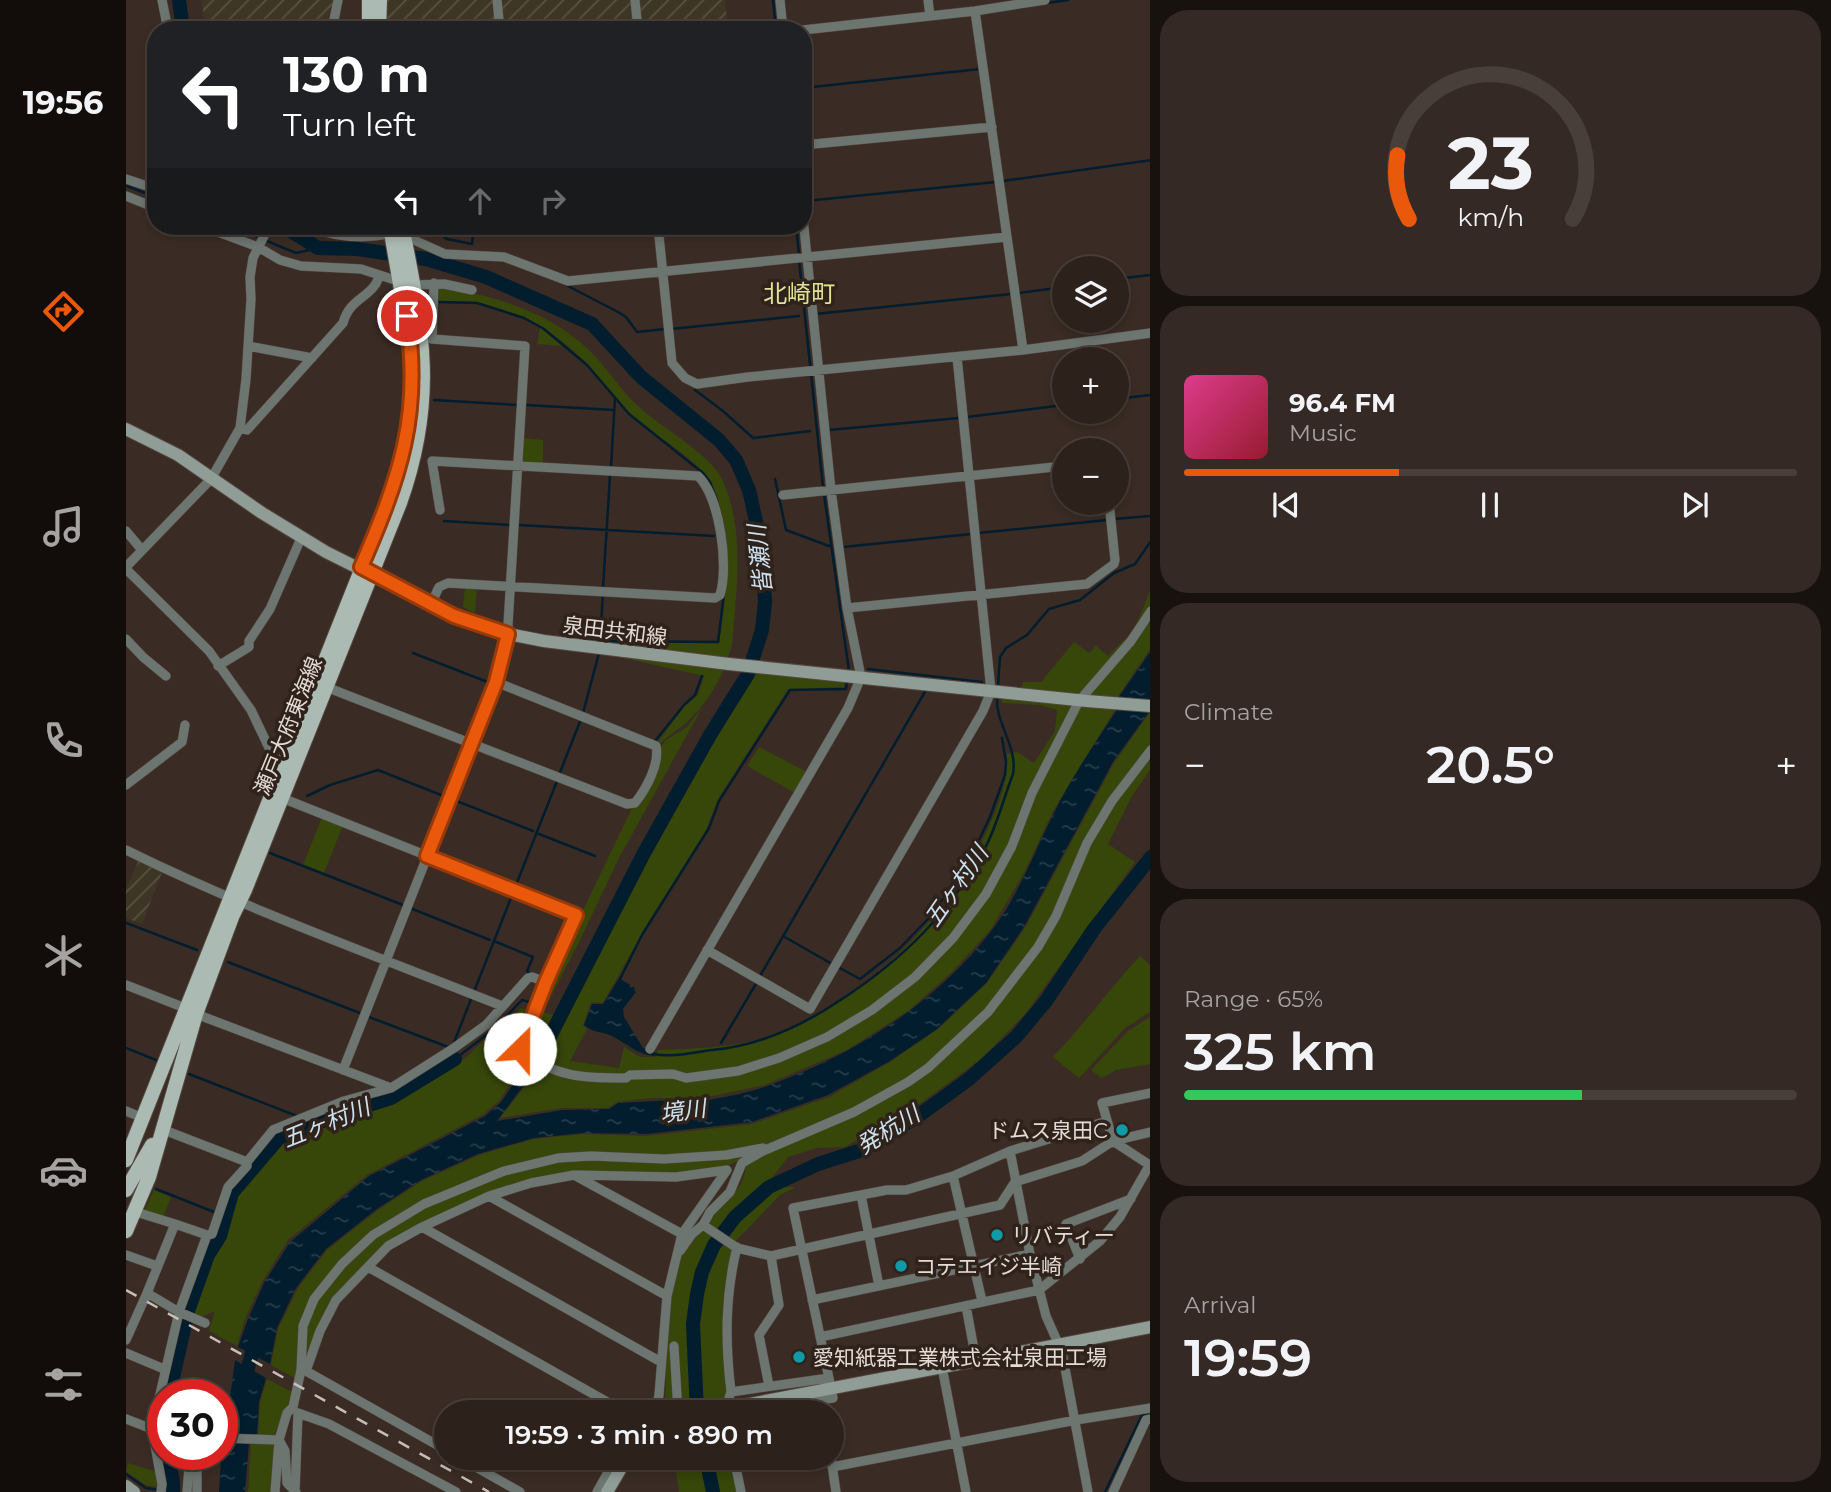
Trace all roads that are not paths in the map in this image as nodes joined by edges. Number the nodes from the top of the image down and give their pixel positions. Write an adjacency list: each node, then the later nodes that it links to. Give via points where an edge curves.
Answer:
1 (162, 0): 12 (street)
2 (338, 0): 13 (street)
3 (369, 0): 14 (main road)
4 (380, 0): 15 (main road)
5 (497, 0): 16 (street)
6 (635, 0): 17 (street)
7 (780, 0): 18 (street)
8 (928, 0): 11 (street)
9 (1045, 0): 10 (street)
10 (975, 11): 11 (street); 20 (street)
11 (930, 16): 19 (street)
12 (166, 21)
13 (334, 21)
14 (369, 21)
15 (379, 21)
16 (498, 21)
17 (637, 21)
18 (782, 21)
19 (812, 29)
20 (992, 127): 21 (street); 34 (street)
21 (812, 144)
22 (126, 178): 23 (street)
23 (147, 185)
24 (126, 196): 25 (street)
25 (147, 204)
26 (228, 235): 35 (street)
27 (264, 235): 35 (street)
28 (342, 235): 29 (street)
29 (385, 235)
30 (398, 235): 39 (main road, 瀬戸大府東海線)
31 (401, 235): 37 (street, via 444,254 504,257 561,281)
32 (659, 235): 37 (street)
33 (803, 235): 36 (street)
34 (1007, 237): 36 (street); 44 (street)
35 (259, 246): 38 (street, via 279,260 301,266 361,270); 43 (street, via 250,278)
36 (802, 258): 37 (street); 47 (street)
37 (662, 273): 47 (street, via 672,363 690,382)
38 (379, 277): 39 (street); 46 (street, via 376,286 347,309 343,323)
39 (406, 282): 40 (street); 62 (main road, 瀬戸大府東海線, via 413,368 411,414 397,478)
40 (434, 283): 41 (street); 50 (street, via 432,339 526,346)
41 (472, 290)
42 (1150, 333): 44 (street)
43 (248, 346): 46 (street); 48 (street)
44 (1023, 351): 45 (street)
45 (957, 357): 47 (street); 52 (street)
46 (312, 358): 48 (street, via 247,430)
47 (813, 371): 54 (street)
48 (240, 428): 53 (street)
49 (126, 429): 53 (main road, 泉田共和線)
50 (518, 465): 56 (street, via 432,461); 63 (street); 63 (street, via 698,476 715,506 722,589 715,598)
51 (1052, 467): 52 (street)
52 (969, 476): 54 (street); 64 (street)
53 (211, 479): 59 (main road, 泉田共和線); 60 (street)
54 (825, 490): 55 (street); 66 (street)
55 (783, 495)
56 (440, 510)
57 (1110, 515): 64 (street, via 1114,564 1087,583)
58 (126, 531): 60 (street)
59 (302, 536): 62 (main road, 泉田共和線); 70 (street, via 249,648)
60 (142, 550): 61 (street)
61 (126, 568): 70 (street, via 209,651)
62 (366, 571): 65 (main road, 泉田共和線); 74 (main road, 瀬戸大府東海線); 81 (main road, 瀬戸大府東海線)
63 (512, 585): 65 (street, via 442,584); 68 (street)
64 (980, 595): 66 (street); 75 (street)
65 (431, 604): 68 (main road, 泉田共和線)
66 (847, 608): 72 (street)
67 (1150, 611): 76 (street)
68 (508, 634): 72 (main road, 泉田共和線); 73 (street)
69 (126, 639): 71 (street)
70 (218, 666): 81 (street, via 251,710)
71 (166, 676)
72 (859, 676): 75 (main road, 泉田共和線); 87 (street, via 848,708)
73 (496, 682): 79 (street); 79 (street, via 652,744 657,750 650,778 631,804)
74 (326, 687): 79 (street); 83 (main road, 瀬戸大府東海線)
75 (992, 691): 76 (main road, 泉田共和線); 87 (street, via 810,1009)
76 (1083, 701): 77 (main road, 泉田共和線); 89 (street, via 1032,793 1012,846 986,894 953,938 915,977 827,1037 738,1071 626,1078 556,1073 520,1049)
77 (1149, 706)
78 (184, 725): 82 (street, via 182,742)
79 (472, 742): 85 (street)
80 (1150, 750): 104 (street, via 1087,843 1038,947 988,1012 908,1082 854,1112)
81 (281, 773): 86 (main road, 瀬戸大府東海線)
82 (126, 785)
83 (282, 798): 85 (street); 86 (main road, 瀬戸大府東海線)
84 (126, 850): 86 (street)
85 (427, 856): 88 (street); 89 (street, via 576,915)
86 (235, 900): 88 (street); 92 (main road, 瀬戸大府東海線)
87 (707, 950): 93 (street)
88 (386, 960): 91 (street); 94 (street)
89 (546, 982): 91 (street, via 528,978)
90 (126, 985): 92 (street)
91 (502, 1006): 95 (street, via 486,1025)
92 (191, 1011): 94 (street); 97 (main road, 瀬戸大府東海線); 99 (main road, 瀬戸大府東海線)
93 (650, 1049)
94 (343, 1070): 95 (street)
95 (391, 1088): 107 (street, via 344,1101 274,1130)
96 (1150, 1093): 100 (street, via 1099,1101)
97 (172, 1096): 101 (main road, 瀬戸大府東海線); 114 (main road, via 147,1156)
98 (126, 1111): 99 (street)
99 (143, 1118): 106 (main road, 瀬戸大府東海線)
100 (1107, 1121): 103 (street); 105 (street)
101 (164, 1130): 107 (street); 118 (main road, 瀬戸大府東海線)
102 (1150, 1132): 103 (street)
103 (1114, 1141): 109 (street); 113 (street, via 1082,1161)
104 (773, 1147): 108 (street); 155 (street, via 664,1159 558,1158 504,1171 424,1204 373,1235 314,1299 303,1326)
105 (1010, 1151): 112 (street); 113 (street)
106 (126, 1160)
107 (247, 1162): 125 (street, via 228,1187 212,1234)
108 (742, 1163): 110 (street); 121 (street, via 730,1192)
109 (1150, 1166): 117 (street)
110 (727, 1170): 111 (street, via 676,1177); 124 (street)
111 (575, 1175): 116 (street); 124 (street)
112 (953, 1176): 115 (street, via 906,1190); 119 (street)
113 (1015, 1182): 119 (street, via 1000,1205); 129 (street)
114 (126, 1190)
115 (861, 1195): 126 (street); 128 (street, via 793,1209)
116 (489, 1196): 122 (street); 140 (street)
117 (1132, 1198): 133 (street, via 1100,1241); 133 (street, via 1066,1224)
118 (136, 1212): 120 (street); 123 (main road, 瀬戸大府東海線)
119 (962, 1214): 126 (street); 135 (street)
120 (175, 1224): 125 (street); 134 (street)
121 (703, 1225): 127 (street); 132 (street, via 691,1234)
122 (422, 1227): 136 (street, via 388,1247); 152 (street)
123 (126, 1231)
124 (682, 1234): 132 (street)
125 (207, 1235): 144 (street)
126 (870, 1235): 128 (street); 137 (street)
127 (736, 1247): 131 (street); 158 (street, via 726,1314 730,1395)
128 (800, 1250): 131 (street); 141 (street)
129 (1030, 1254): 135 (street); 138 (street)
130 (126, 1255): 134 (street)
131 (771, 1256): 158 (street, via 779,1306 759,1335)
132 (676, 1258): 140 (street)
133 (1080, 1259): 138 (street)
134 (158, 1266): 139 (street)
135 (974, 1266): 137 (street); 142 (street)
136 (368, 1267): 155 (street, via 336,1300); 160 (street)
137 (879, 1286): 141 (street)
138 (1040, 1290): 142 (street); 149 (street)
139 (147, 1293): 144 (street); 148 (street)
140 (667, 1296): 152 (street)
141 (812, 1300): 147 (street)
142 (982, 1301): 143 (street)
143 (966, 1306): 147 (street); 151 (street)
144 (180, 1312): 145 (street); 154 (street)
145 (205, 1323)
146 (1150, 1326): 149 (main road)
147 (820, 1337): 157 (street)
148 (126, 1340)
149 (1058, 1345): 151 (main road); 168 (street)
150 (126, 1353): 154 (street)
151 (976, 1360): 153 (main road)
152 (661, 1362): 159 (street)
153 (942, 1367): 157 (main road); 173 (street)
154 (164, 1368): 156 (street)
155 (303, 1371): 165 (street); 172 (street)
156 (162, 1379)
157 (830, 1383): 158 (street); 163 (main road); 164 (street, via 832,1398)
158 (769, 1386)
159 (659, 1395): 161 (street); 162 (street, via 674,1346)
160 (604, 1400)
161 (658, 1400)
162 (677, 1400)
163 (759, 1400)
164 (820, 1400)
165 (295, 1410): 171 (street, via 287,1413); 189 (street); 190 (street)
166 (1150, 1413): 168 (street); 198 (street)
167 (126, 1419): 169 (street)
168 (1076, 1420): 173 (street); 197 (street)
169 (147, 1427)
170 (238, 1439): 171 (street)
171 (279, 1440): 188 (street); 189 (street, via 285,1451 287,1483)
172 (434, 1443)
173 (957, 1443): 174 (street); 196 (street)
174 (844, 1460)
175 (159, 1470): 185 (street)
176 (189, 1470): 186 (street)
177 (197, 1470): 187 (street)
178 (481, 1470): 191 (street)
179 (609, 1470): 192 (street)
180 (621, 1470): 193 (main road)
181 (736, 1470): 194 (street)
182 (832, 1470): 195 (street)
183 (126, 1486): 184 (main road)
184 (134, 1492)
185 (160, 1492)
186 (187, 1492)
187 (197, 1492)
188 (275, 1492)
189 (295, 1492)
190 (456, 1492)
191 (520, 1492)
192 (597, 1492)
193 (607, 1492)
194 (741, 1492)
195 (836, 1492)
196 (966, 1492)
197 (1088, 1492)
198 (1112, 1492)

